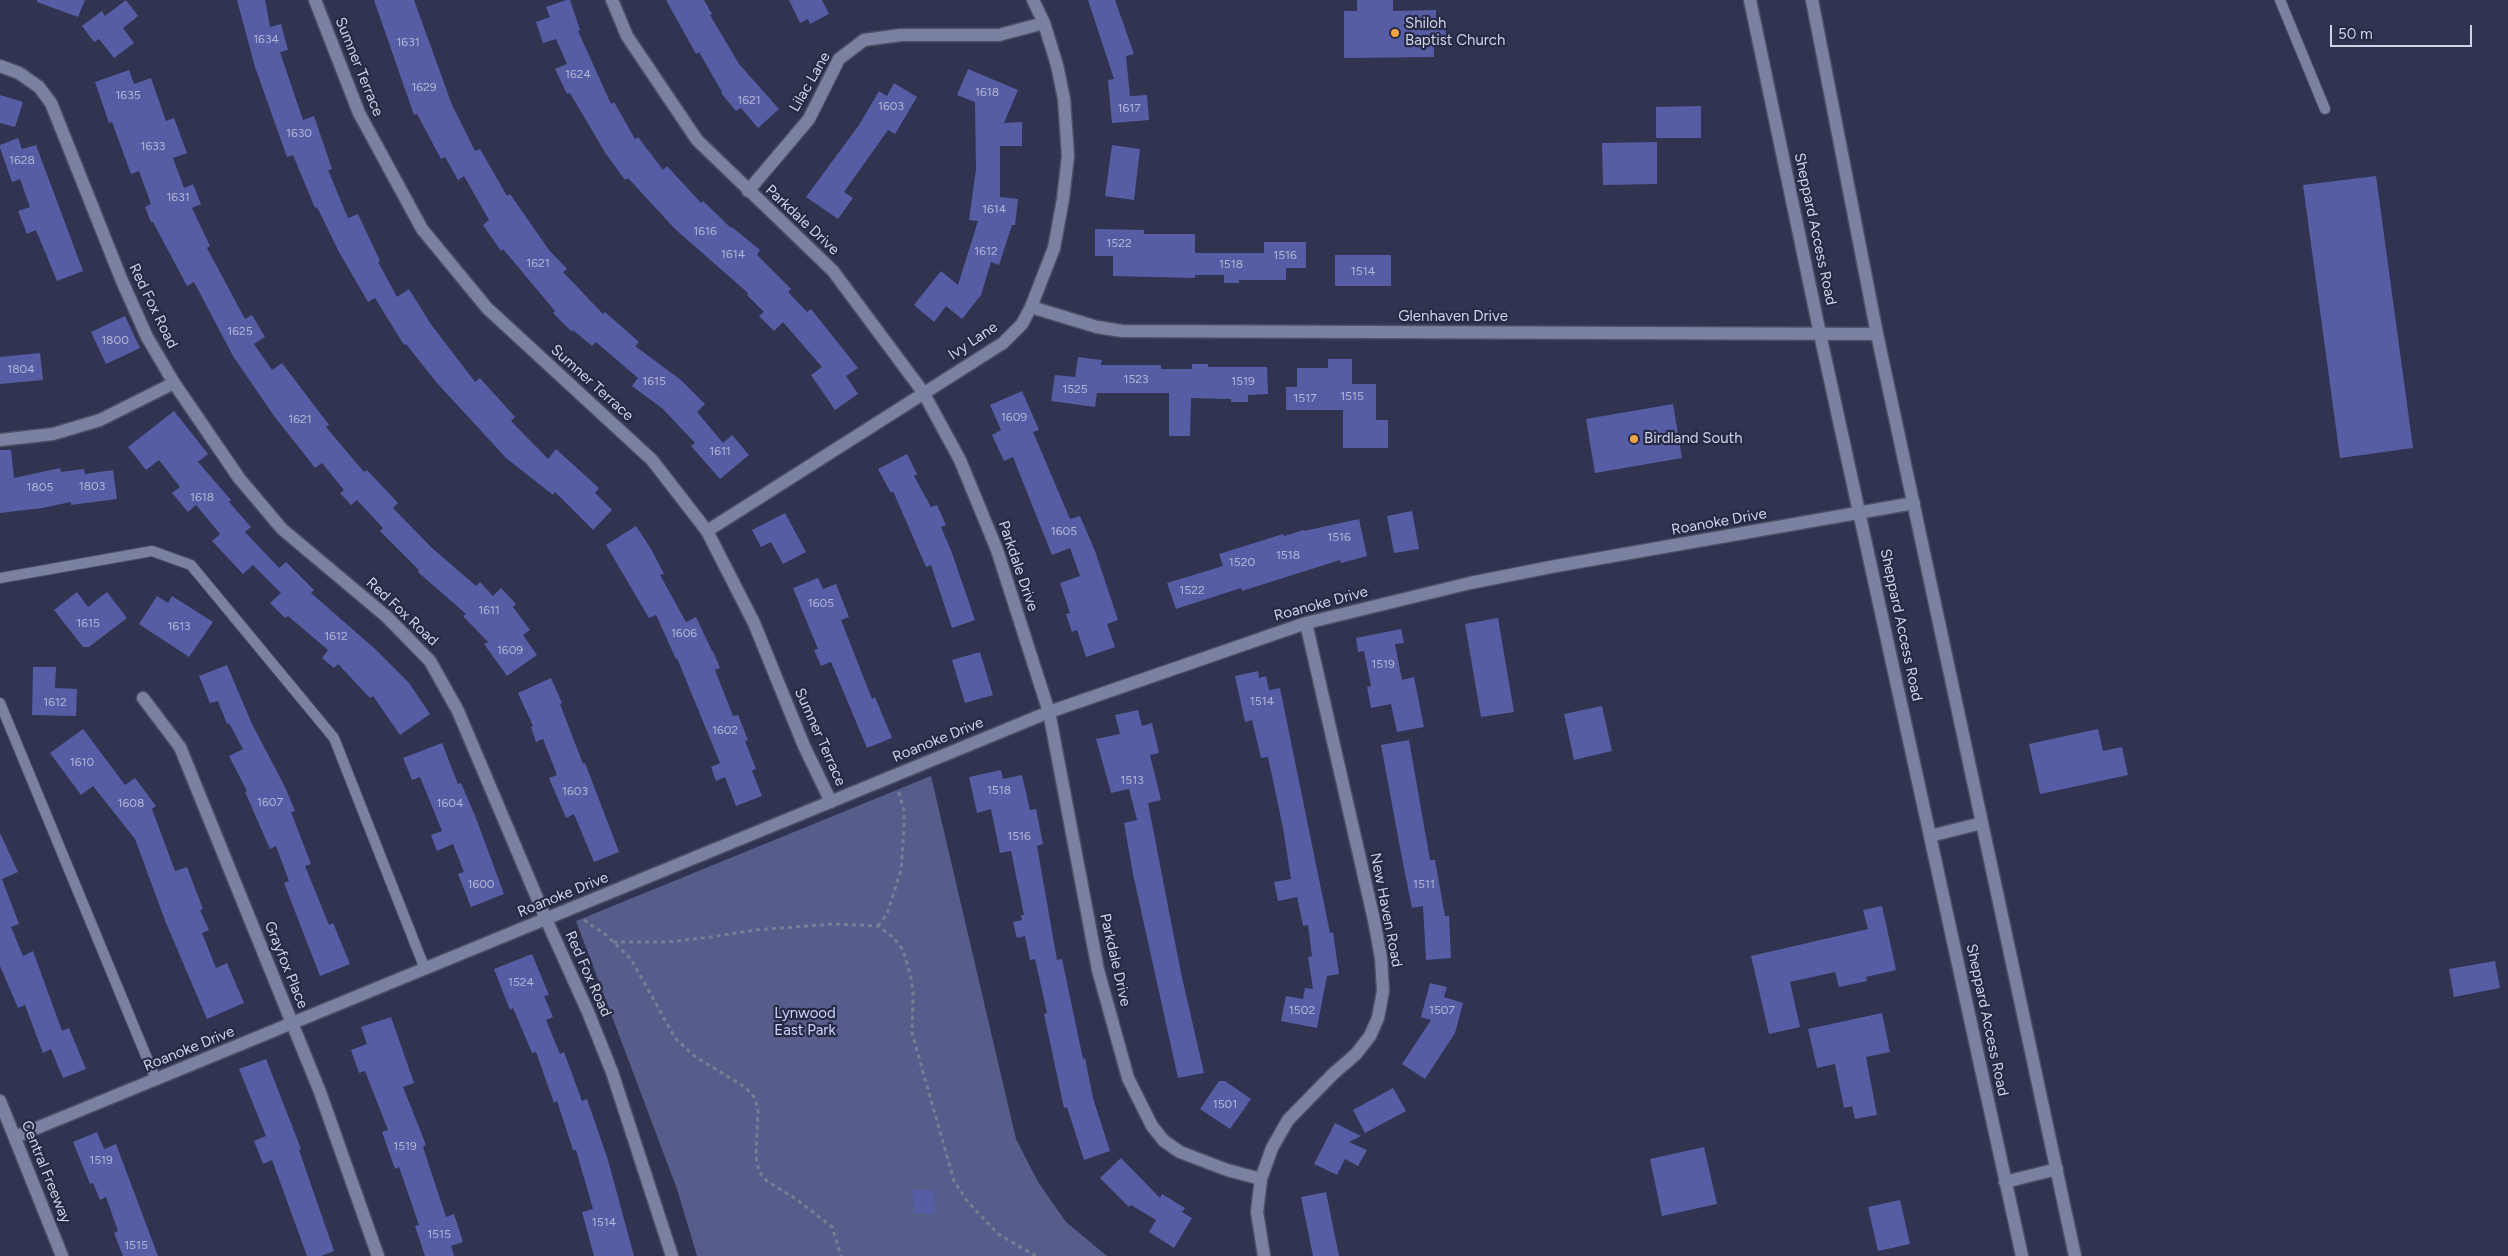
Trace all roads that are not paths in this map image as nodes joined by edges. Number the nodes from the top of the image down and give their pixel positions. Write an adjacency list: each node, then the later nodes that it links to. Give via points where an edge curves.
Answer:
1 (315, 0): 19 (street, Sumner Terrace, via 359,113 422,230 487,308 652,460)
2 (612, 0): 10 (street, Parkdale Drive, via 627,36 697,140)
3 (1033, 0): 7 (street, Ivy Lane)
4 (1750, 0): 12 (street, Sheppard Access Road)
5 (1812, 0): 13 (street)
6 (2280, 0): 9 (lane)
7 (1044, 23): 10 (street, Lilac Lane, via 999,34 901,35 864,40 839,59 809,119); 11 (street, Ivy Lane, via 1064,99 1068,156 1054,248)
8 (0, 66): 14 (street, Red Fox Road, via 19,73 39,87 51,103 122,281 147,337)
9 (2325, 110)
10 (748, 191): 15 (street, Parkdale Drive, via 833,271)
11 (1031, 307): 12 (street, Glenhaven Drive, via 1097,327 1122,331); 15 (street, Ivy Lane, via 1022,324 1003,344)
12 (1820, 334): 13 (street, Glenhaven Drive); 18 (street, Sheppard Access Road)
13 (1877, 334): 17 (street)
14 (174, 382): 16 (street, via 100,420 53,434); 28 (street, Red Fox Road, via 239,478 282,528 387,618 430,661 458,711)
15 (924, 392): 19 (street, Ivy Lane); 24 (street, Parkdale Drive, via 960,460 997,550)
16 (0, 440)
17 (1914, 503): 18 (street, Roanoke Drive); 26 (street)
18 (1860, 514): 21 (street, Roanoke Drive, via 1556,566); 27 (street, Sheppard Access Road)
19 (707, 531): 25 (street, Sumner Terrace, via 754,622 804,746)
20 (0, 578): 29 (lane, via 152,551 191,565 334,738)
21 (1306, 623): 24 (street, Roanoke Drive); 35 (street, New Haven Road, via 1374,920 1383,991 1378,1018 1370,1036 1356,1054 1288,1120 1272,1148)
22 (143, 698): 30 (street, Grayfox Place, via 180,747)
23 (0, 703): 31 (lane)
24 (1050, 712): 25 (street, Roanoke Drive); 35 (street, Parkdale Drive, via 1098,970 1128,1078 1152,1126 1164,1141 1180,1152)
25 (831, 802): 28 (street, Roanoke Drive)
26 (1982, 824): 27 (street); 34 (street)
27 (1930, 836): 36 (street, Sheppard Access Road)
28 (546, 919): 29 (street, Roanoke Drive); 39 (street, Red Fox Road, via 612,1072)
29 (425, 969): 30 (street, Roanoke Drive)
30 (292, 1024): 31 (street, Roanoke Drive); 38 (street, Grayfox Place, via 320,1092)
31 (156, 1080): 33 (street, Roanoke Drive)
32 (0, 1101): 33 (street, Central Freeway)
33 (15, 1138): 37 (street, Central Freeway)
34 (2056, 1169): 36 (street); 42 (street)
35 (1261, 1179): 40 (street, New Haven Road, via 1257,1212)
36 (2006, 1182): 41 (street, Sheppard Access Road)
37 (62, 1256)
38 (378, 1256)
39 (672, 1256)
40 (1264, 1256)
41 (2022, 1256)
42 (2075, 1256)

